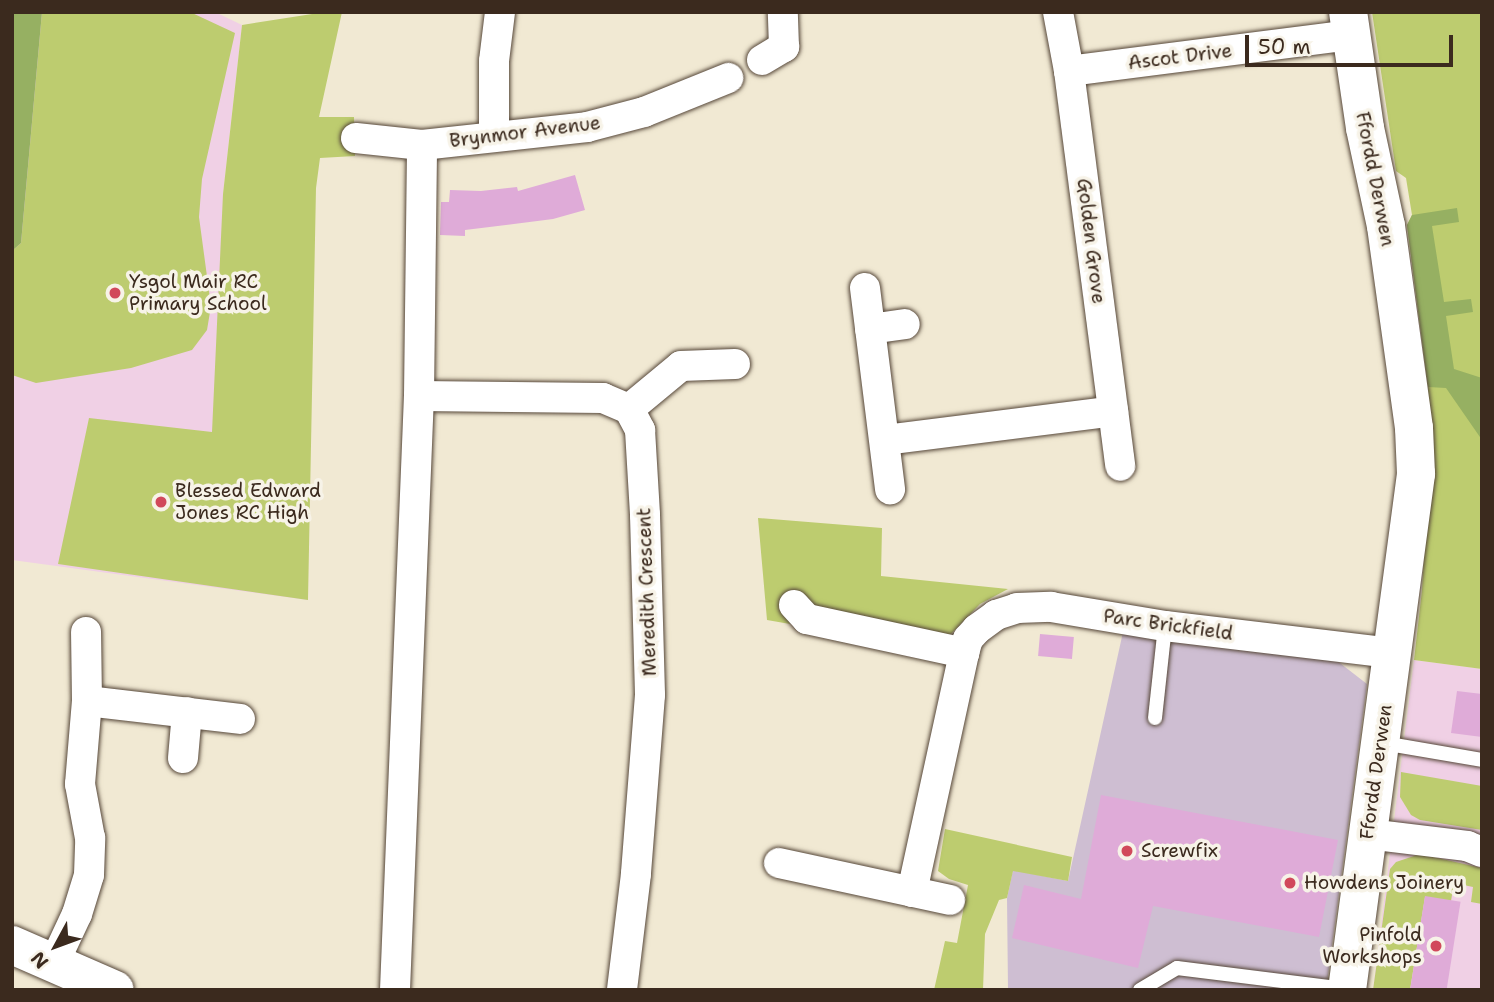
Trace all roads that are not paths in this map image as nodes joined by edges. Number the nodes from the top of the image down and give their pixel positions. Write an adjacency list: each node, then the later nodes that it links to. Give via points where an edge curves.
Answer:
1 (500, 12): 8 (street, via 494,61)
2 (783, 12): 5 (street, via 784,47)
3 (1058, 12): 6 (street)
4 (1349, 24): 6 (street, Ascot Drive); 24 (street, Ffordd Derwen, via 1386,226 1414,428 1416,474)
5 (762, 60)
6 (1069, 71): 17 (street, Golden Grove)
7 (728, 78): 8 (street, Brynmor Avenue, via 643,112 587,127)
8 (494, 135): 10 (street, Brynmor Avenue)
9 (356, 138): 10 (street, Brynmor Avenue)
10 (422, 145): 15 (street)
11 (865, 288): 13 (street)
12 (905, 324): 13 (street)
13 (870, 329): 18 (street)
14 (735, 364): 16 (street, via 681,366)
15 (419, 396): 16 (street, via 603,398); 41 (street)
16 (629, 409): 42 (street, Meredith Crescent, via 640,430 650,695)
17 (1113, 411): 18 (street); 19 (street, Golden Grove)
18 (885, 440): 20 (street)
19 (1120, 466)
20 (890, 489)
21 (793, 605): 25 (street, via 807,619)
22 (1165, 626): 24 (street, Parc Brickfield); 25 (street, Parc Brickfield, via 1051,607 1017,608 996,615 977,629); 28 (lane)
23 (86, 632): 26 (street)
24 (1393, 645): 30 (street, Ffordd Derwen)
25 (964, 653): 36 (street, Parc Brickfield)
26 (87, 701): 27 (street); 39 (street, via 80,784 90,838 89,875)
27 (187, 712): 29 (street); 31 (street)
28 (1156, 718)
29 (240, 719)
30 (1381, 743): 32 (lane); 33 (street, Ffordd Derwen)
31 (183, 758)
32 (1482, 760)
33 (1368, 834): 34 (street, via 1467,846); 44 (street, Ffordd Derwen)
34 (1482, 852)
35 (779, 863): 36 (street)
36 (912, 892): 37 (street)
37 (950, 900)
38 (12, 946): 39 (street)
39 (54, 963): 40 (street)
40 (115, 990)
41 (396, 990)
42 (622, 990)
43 (1140, 990): 44 (lane, via 1177,968)
44 (1347, 990)

